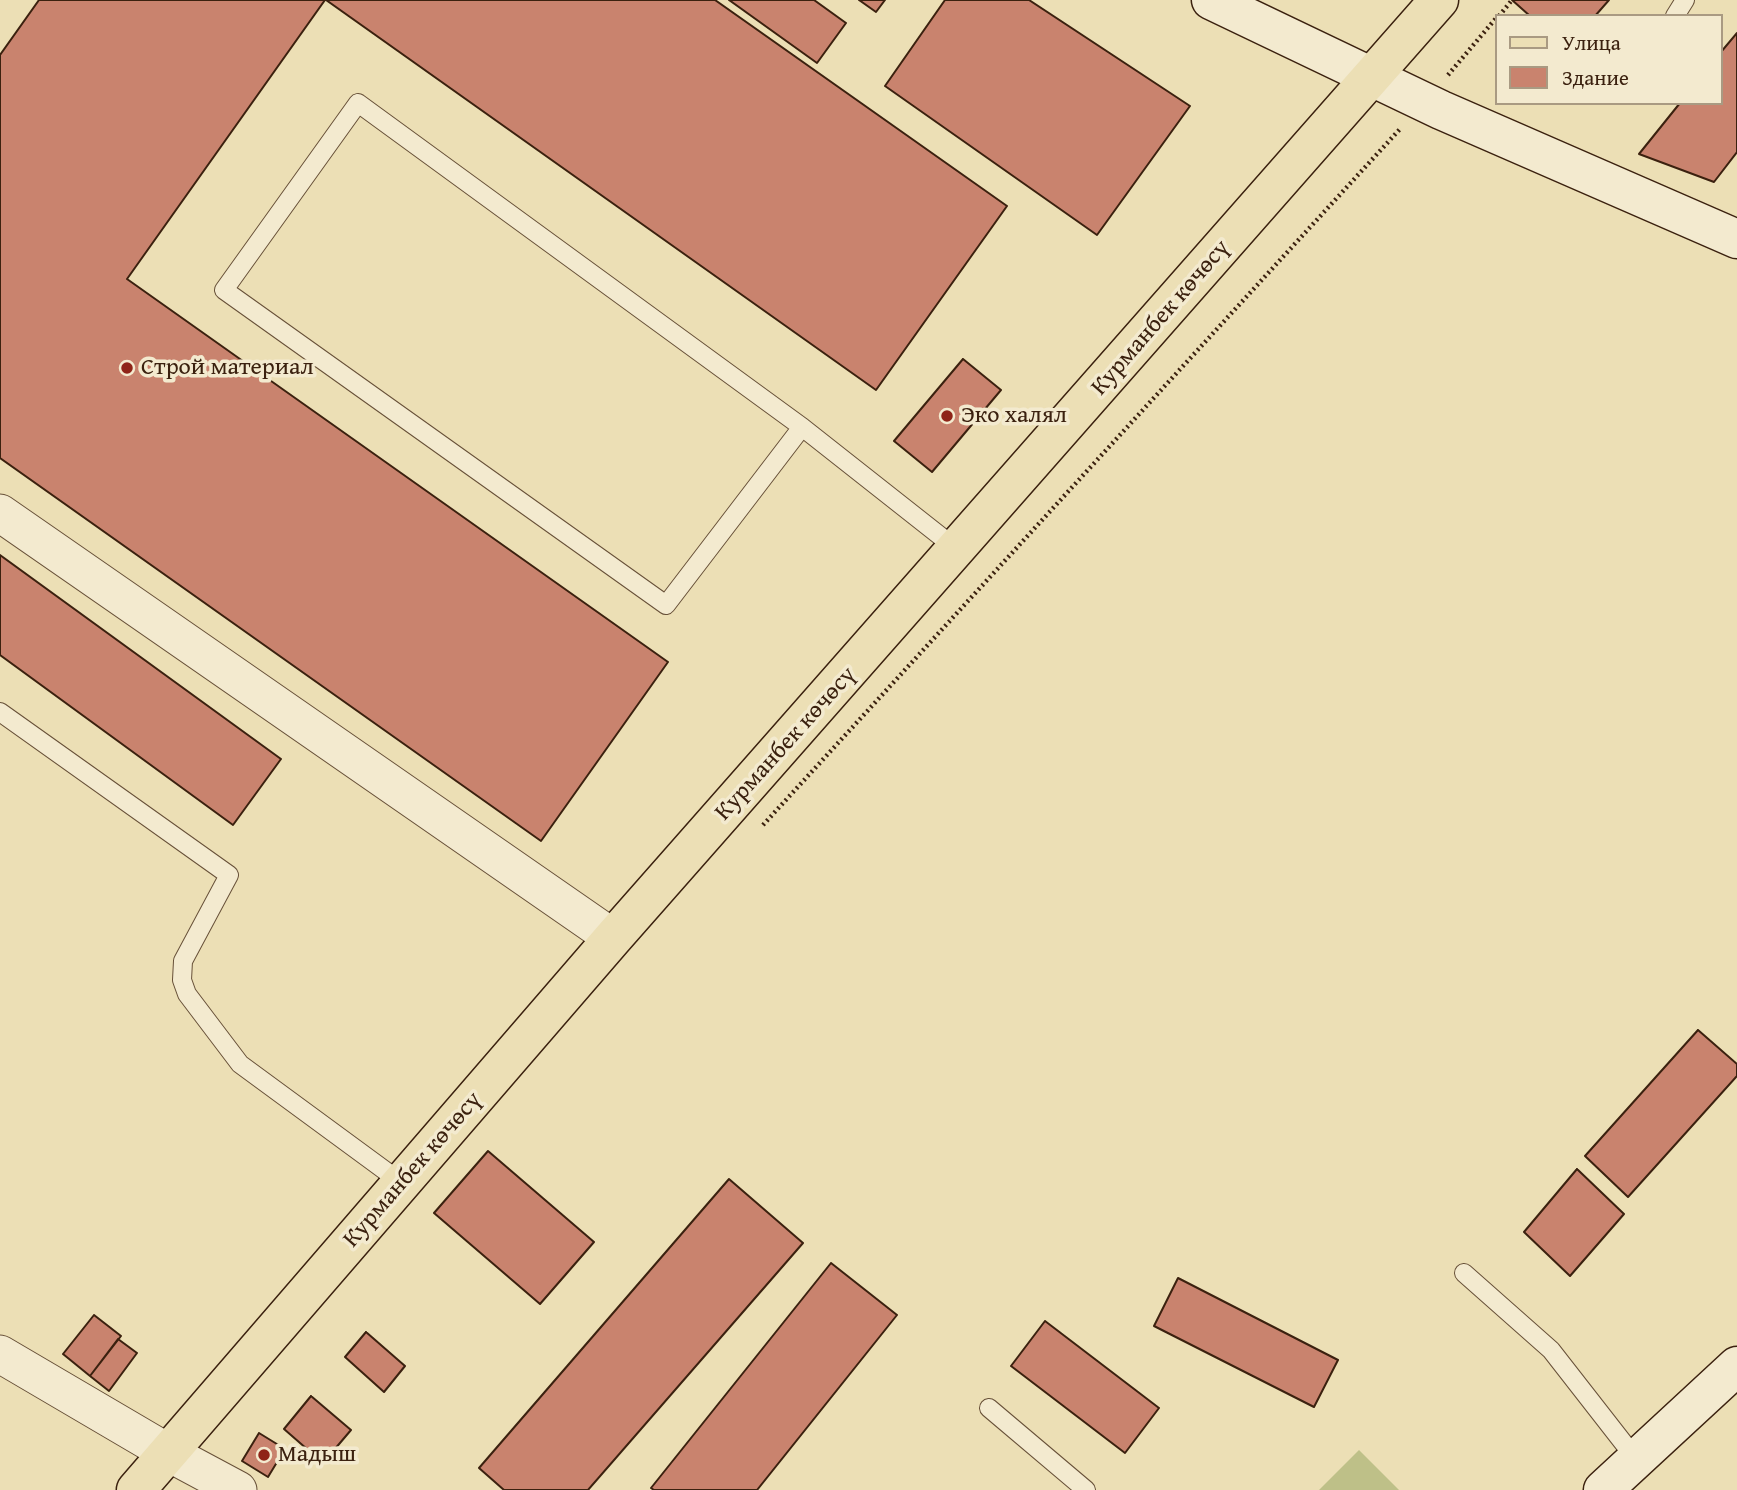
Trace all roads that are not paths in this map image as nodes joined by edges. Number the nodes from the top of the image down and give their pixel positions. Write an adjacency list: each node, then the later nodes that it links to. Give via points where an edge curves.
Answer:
1 (1212, 0): 3 (main road)
2 (1439, 0): 3 (main road, Курманбек көчөсү)
3 (1373, 77): 4 (main road); 7 (main road, Курманбек көчөсү)
4 (1737, 239)
5 (802, 427): 5 (lane, via 358,103 224,290 666,605); 7 (lane)
6 (0, 513): 9 (street)
7 (958, 550): 9 (main road, Курманбек көчөсү)
8 (0, 712): 10 (lane, via 229,875 183,961 187,994 240,1064)
9 (613, 938): 10 (main road, Курманбек көчөсү)
10 (402, 1184): 15 (main road, Курманбек көчөсү)
11 (1464, 1273): 16 (lane, via 1551,1350)
12 (0, 1354): 15 (street)
13 (1737, 1366): 16 (main road)
14 (989, 1408): 19 (lane)
15 (167, 1452): 17 (main road, Курманбек көчөсү); 18 (street)
16 (1636, 1459): 20 (main road)
17 (136, 1490)
18 (238, 1490)
19 (1086, 1490)
20 (1603, 1490)

